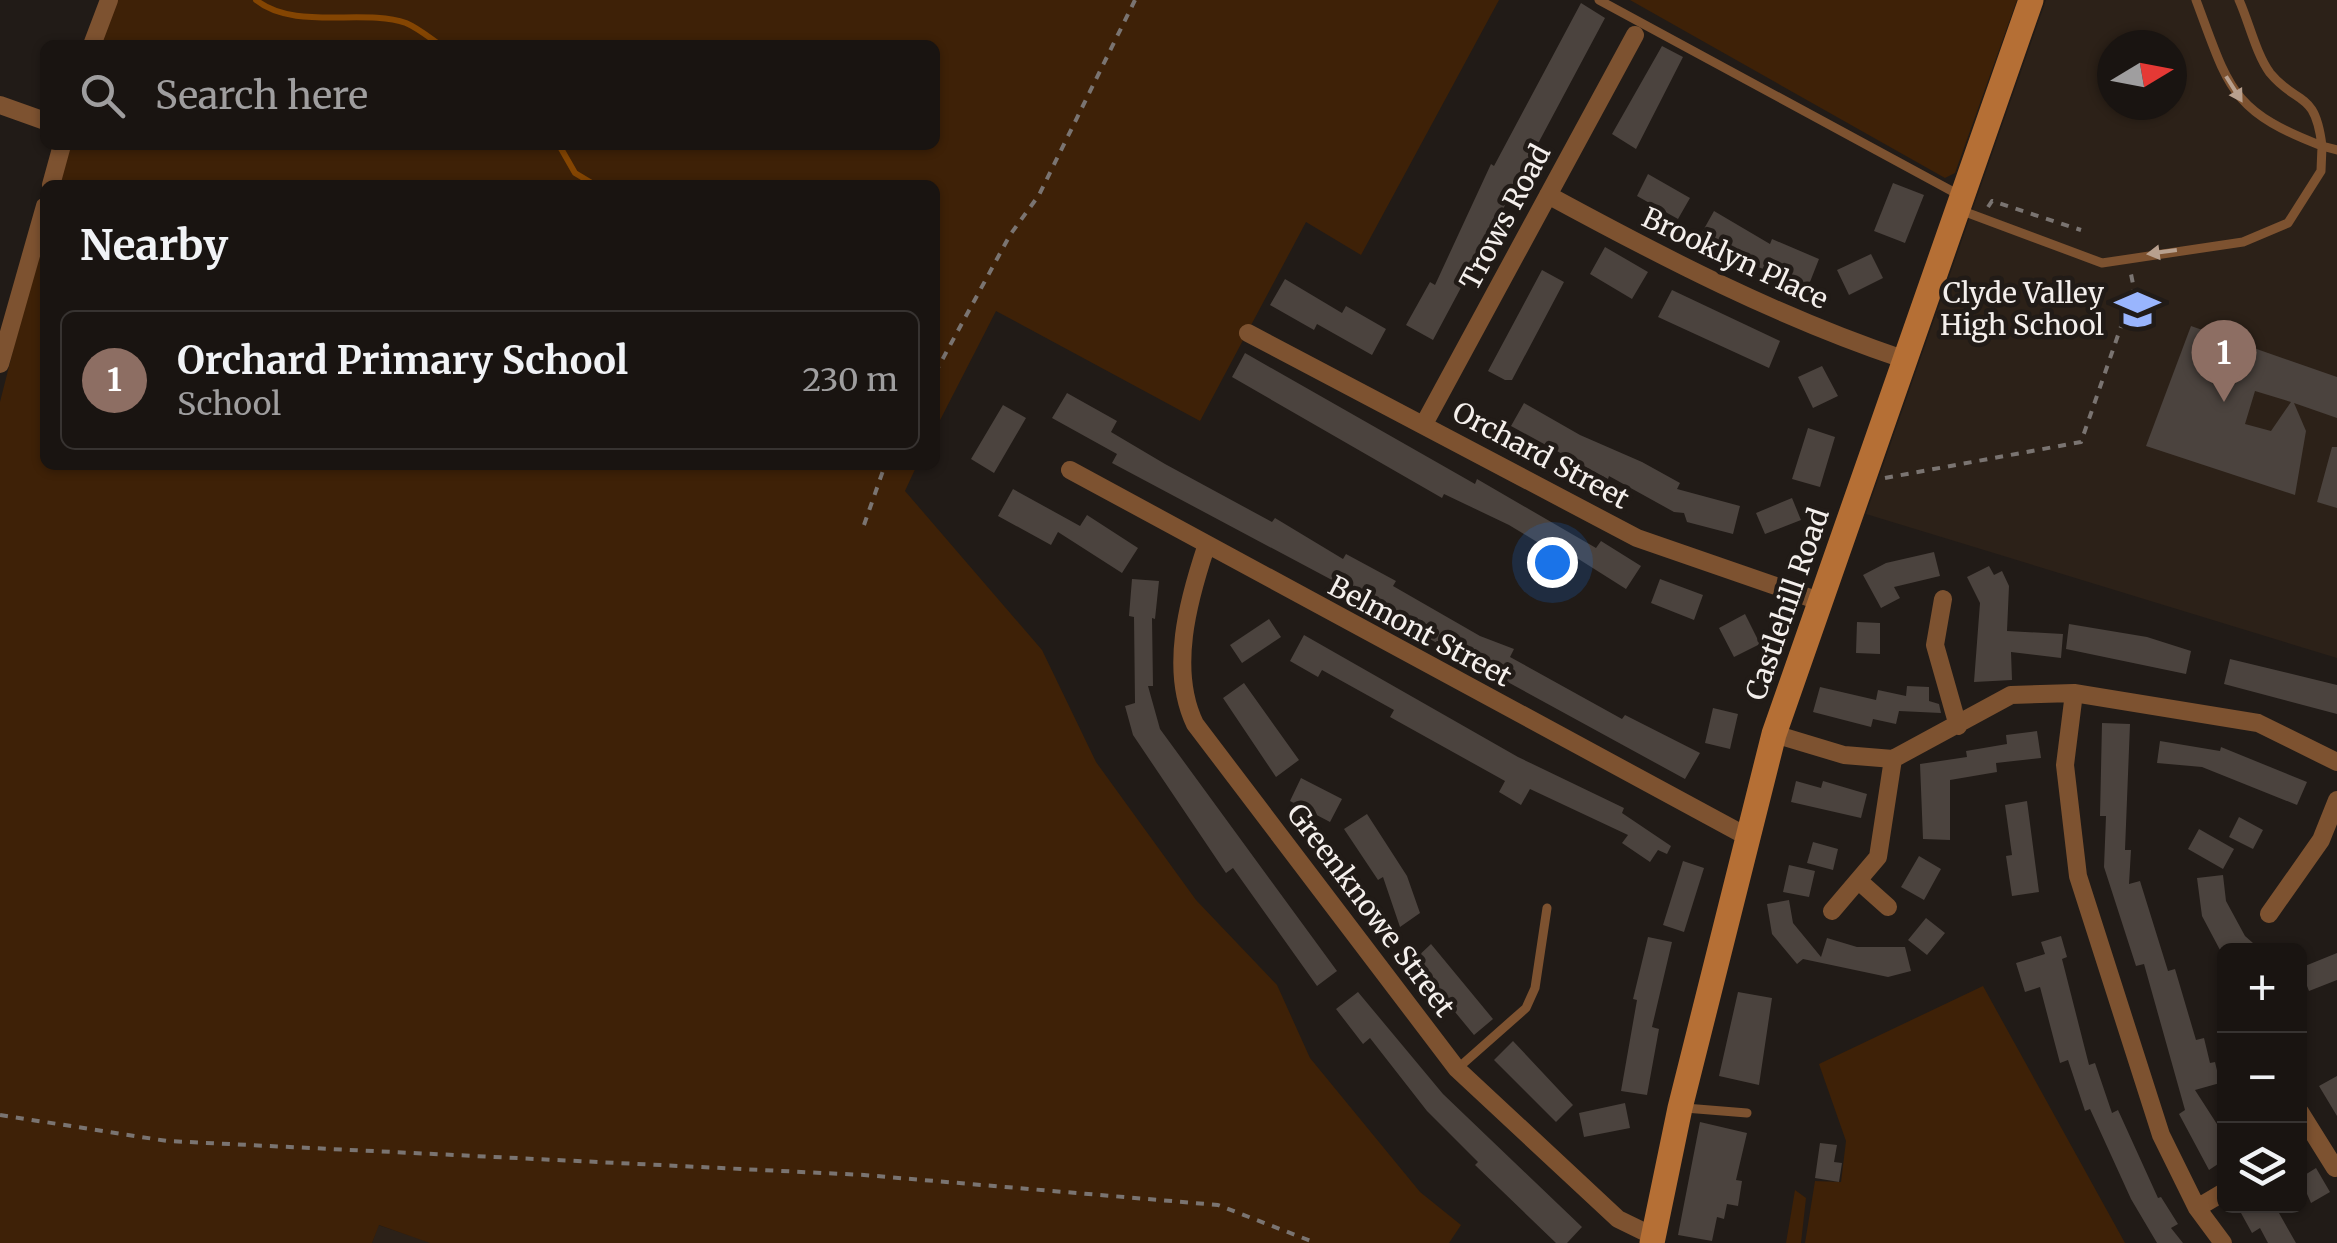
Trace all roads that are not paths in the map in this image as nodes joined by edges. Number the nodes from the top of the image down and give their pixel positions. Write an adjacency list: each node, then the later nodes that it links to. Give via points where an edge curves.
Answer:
1 (109, 0): 7 (street)
2 (1599, 0): 15 (lane)
3 (2031, 0): 15 (main road, Castlehill Road)
4 (2196, 0): 10 (lane, one-way to 10, via 2222,70 2244,106)
5 (2239, 0): 10 (lane, via 2270,73 2302,96 2319,119)
6 (1634, 35): 14 (street, Trows Road)
7 (94, 40)
8 (0, 105): 9 (street)
9 (40, 118)
10 (2322, 146): 12 (lane); 15 (lane, one-way to 15, via 2322,170 2288,223 2243,242 2102,263)
11 (61, 150): 13 (street)
12 (2337, 150)
13 (52, 180)
14 (1548, 195): 18 (street, Brooklyn Place, via 1694,275); 20 (street, Trows Road)
15 (1967, 207): 18 (main road, Castlehill Road)
16 (40, 224): 19 (street)
17 (1248, 334): 20 (street, Orchard Street)
18 (1903, 359): 24 (main road, Castlehill Road)
19 (0, 364)
20 (1424, 424): 24 (street, Orchard Street, via 1637,538)
21 (1070, 470): 22 (street, Belmont Street)
22 (1206, 547): 31 (street, Belmont Street); 37 (street, Greenknowe Street, via 1186,606 1186,706)
23 (1942, 599): 26 (street, via 1934,645)
24 (1819, 601): 27 (main road, Castlehill Road)
25 (2074, 694): 26 (street, via 2012,695); 29 (street, via 2258,723); 43 (street, via 2065,764 2078,876 2161,1134)
26 (1958, 726): 28 (street)
27 (1774, 734): 28 (street, via 1844,756); 31 (main road, Castlehill Road)
28 (1893, 759): 32 (street, via 1885,833)
29 (2337, 762)
30 (2337, 800): 36 (street, via 2321,840)
31 (1746, 836): 38 (main road, Castlehill Road)
32 (1860, 882): 33 (street); 35 (street)
33 (1888, 906)
34 (1547, 908): 37 (lane, via 1536,988 1526,1008)
35 (1832, 911)
36 (2269, 914)
37 (1458, 1069): 44 (street, Greenknowe Street, via 1618,1219)
38 (1680, 1108): 39 (lane); 44 (main road, Castlehill Road)
39 (1747, 1113)
40 (2307, 1143): 41 (street)
41 (2335, 1168)
42 (2217, 1196): 43 (street)
43 (2197, 1208): 45 (street)
44 (1653, 1239)
45 (2223, 1243)

